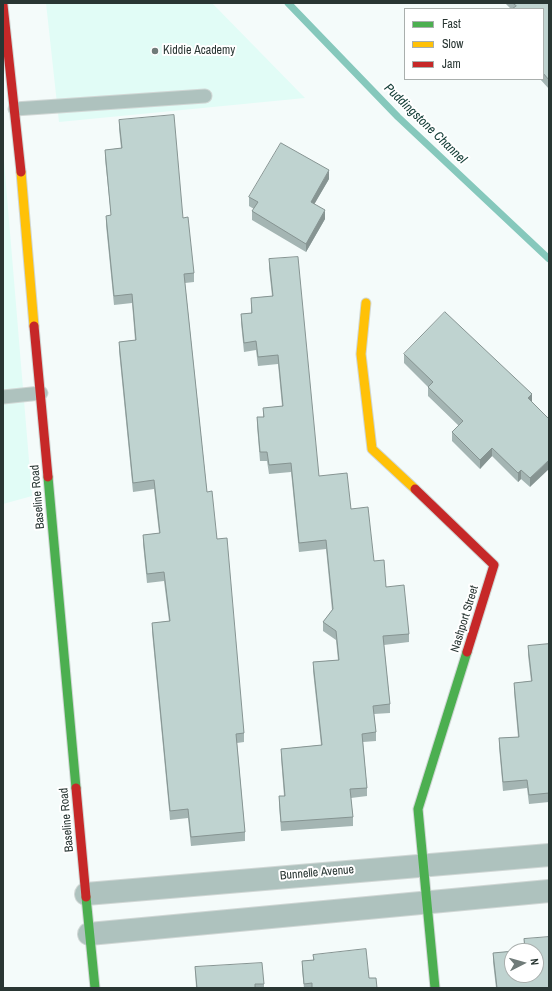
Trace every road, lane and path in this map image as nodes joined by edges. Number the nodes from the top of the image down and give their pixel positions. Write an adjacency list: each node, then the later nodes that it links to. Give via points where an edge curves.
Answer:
1 (3, 5): 3 (main road, Baseline Road)
2 (205, 96): 3 (lane)
3 (15, 109): 5 (main road, Baseline Road)
4 (366, 303): 8 (main road, Nashport Street, via 361,354 372,449 494,565 418,809)
5 (41, 393): 6 (lane); 10 (main road, Baseline Road)
6 (3, 397)
7 (549, 855): 8 (street, Bunnelle Avenue)
8 (423, 864): 10 (street, Bunnelle Avenue); 11 (main road, Nashport Street)
9 (549, 891): 11 (street)
10 (86, 894): 12 (main road, Baseline Road)
11 (427, 903): 12 (street); 14 (main road, Nashport Street)
12 (89, 934): 13 (main road, Baseline Road)
13 (95, 988)
14 (435, 988)

